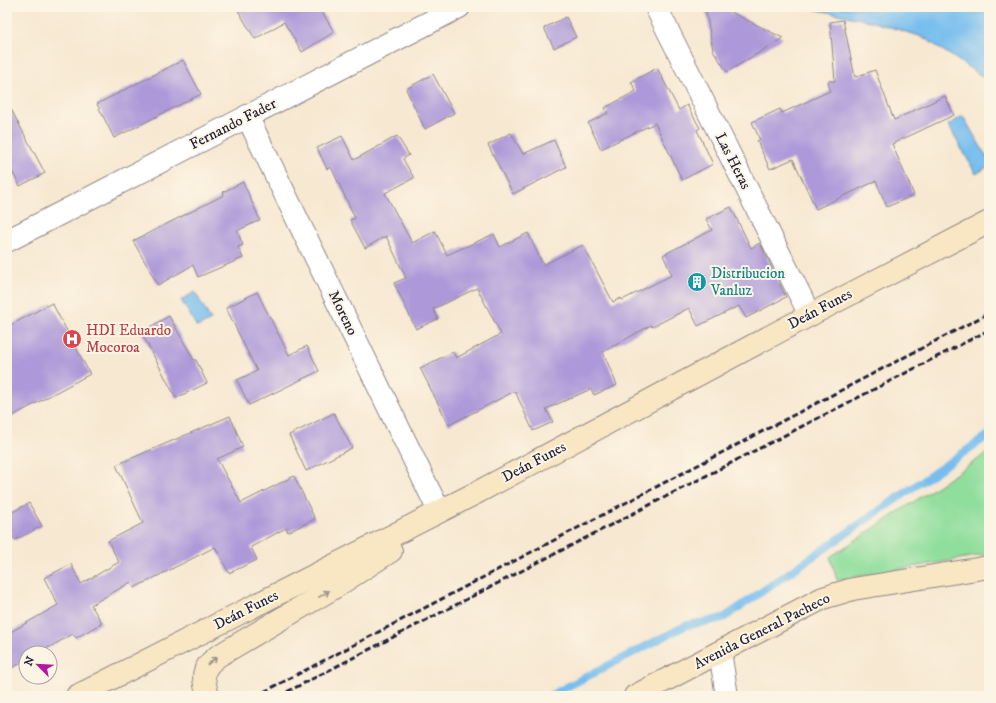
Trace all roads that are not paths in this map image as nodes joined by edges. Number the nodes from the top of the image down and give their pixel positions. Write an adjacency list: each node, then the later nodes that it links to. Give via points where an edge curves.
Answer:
1 (459, 7): 3 (street, Fernando Fader)
2 (656, 7): 6 (street, Las Heras)
3 (247, 116): 5 (street, Fernando Fader); 7 (street, Moreno)
4 (989, 222): 6 (main road, Deán Funes)
5 (7, 241)
6 (810, 314): 7 (main road, Deán Funes)
7 (439, 511): 10 (main road, Deán Funes); 11 (main road, one-way to 7, via 204,676 206,665 420,533)
8 (989, 567): 9 (main road, Avenida General Pacheco, via 853,589 823,598)
9 (720, 652): 12 (main road, Avenida General Pacheco); 13 (street)
10 (77, 696)
11 (208, 696)
12 (635, 696)
13 (727, 696)

